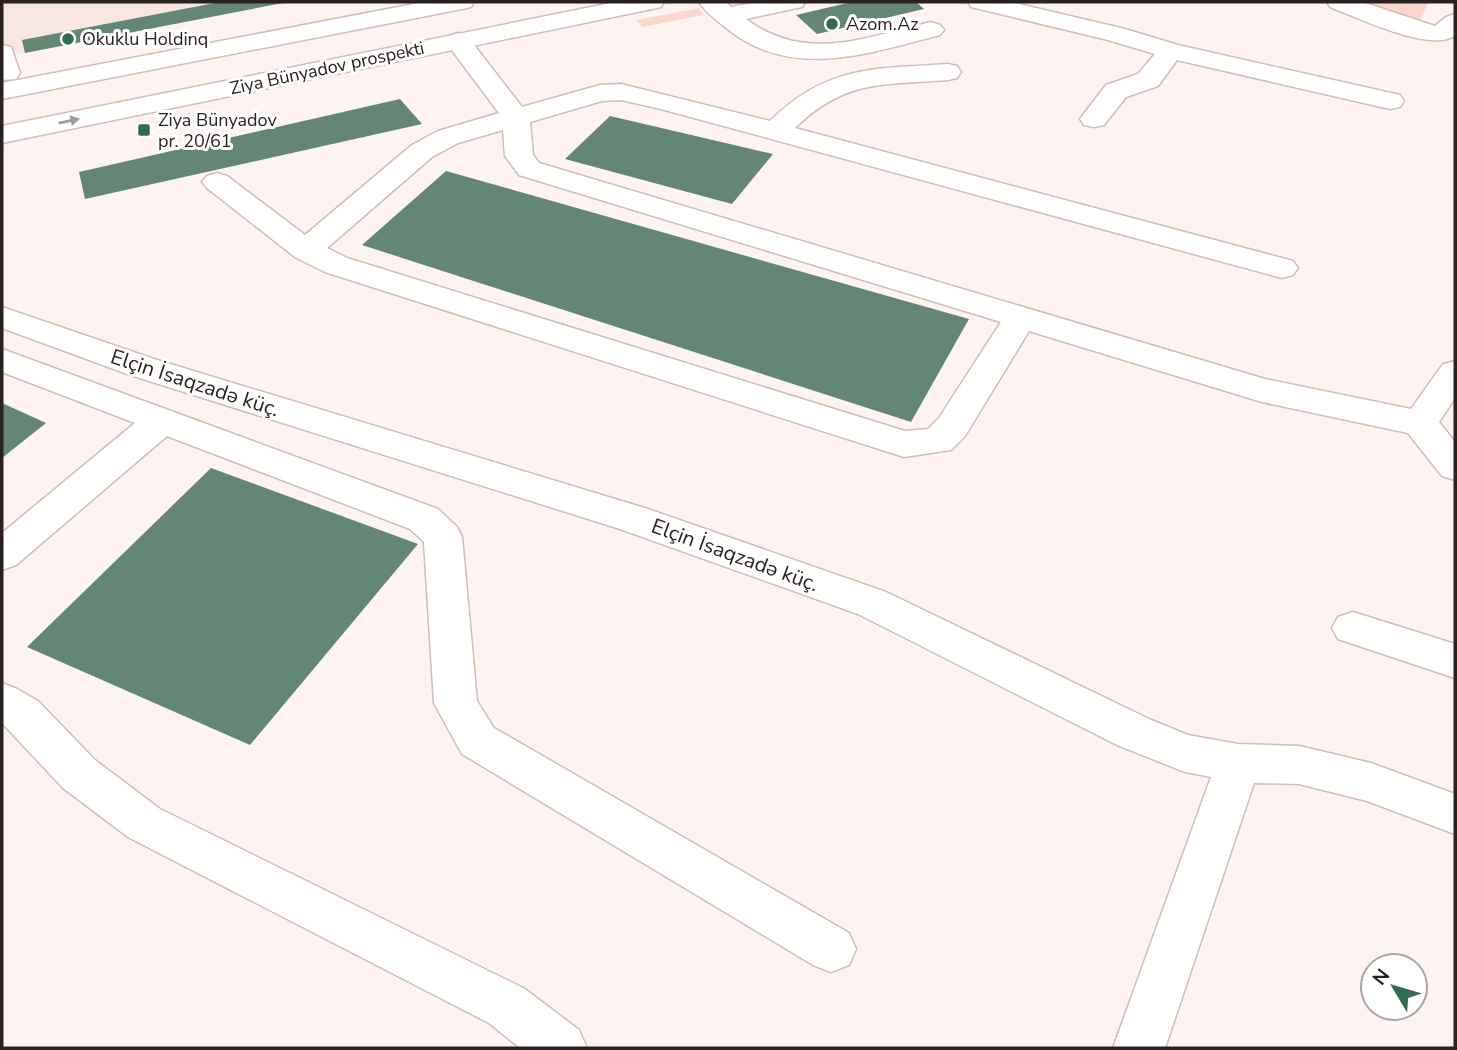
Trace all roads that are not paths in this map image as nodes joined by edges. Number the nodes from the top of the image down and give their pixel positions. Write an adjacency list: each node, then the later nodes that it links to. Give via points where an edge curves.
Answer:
1 (382, 2): 11 (main road, Ziya Bünyadov prospekti)
2 (415, 2): 11 (main road)
3 (462, 2): 18 (main road, Ziya Bünyadov prospekti)
4 (576, 2): 16 (main road, Ziya Bünyadov prospekti)
5 (652, 2): 10 (main road, Ziya Bünyadov prospekti)
6 (793, 2): 9 (main road)
7 (981, 2): 15 (main road)
8 (1339, 2): 13 (main road, via 1422,32)
9 (719, 9): 12 (main road, via 759,39 795,51 844,49)
10 (611, 10): 14 (main road, Ziya Bünyadov prospekti); 16 (main road)
11 (292, 19): 18 (main road, Ziya Bünyadov prospekti)
12 (931, 30)
13 (1450, 33)
14 (458, 41): 21 (main road); 24 (main road, Ziya Bünyadov prospekti, one-way to 14)
15 (1171, 51): 19 (main road); 22 (main road, via 1148,80 1116,91)
16 (313, 54): 20 (main road, Ziya Bünyadov prospekti)
17 (948, 72): 23 (main road, via 837,86 803,105)
18 (3, 73)
19 (1390, 101)
20 (2, 115)
21 (516, 117): 23 (main road, via 600,93 621,92); 26 (main road, via 448,137 422,151); 29 (main road, via 519,156 529,169)
22 (1094, 120)
23 (776, 131): 27 (main road)
24 (2, 135)
25 (217, 182): 26 (main road)
26 (306, 250): 29 (main road, via 336,265 904,444 938,441 952,427)
27 (1282, 268)
28 (2, 317): 39 (main road, Elçin İsaqzadə küç., via 142,367 634,519 872,603 1133,732 1185,753)
29 (1021, 317): 33 (main road, via 1262,390)
30 (2, 360): 32 (main road)
31 (1455, 372): 33 (main road)
32 (160, 422): 35 (main road); 41 (main road, via 424,519 443,537 456,702 478,741)
33 (1420, 423): 34 (main road)
34 (1455, 467)
35 (2, 555)
36 (1353, 628): 37 (main road)
37 (1455, 661)
38 (2, 701): 42 (main road, via 23,714 79,774 145,823 507,1006)
39 (1238, 764): 40 (main road, Elçin İsaqzadə küç., via 1299,765 1371,782); 43 (main road)
40 (1455, 814)
41 (831, 949)
42 (561, 1048)
43 (1139, 1048)

